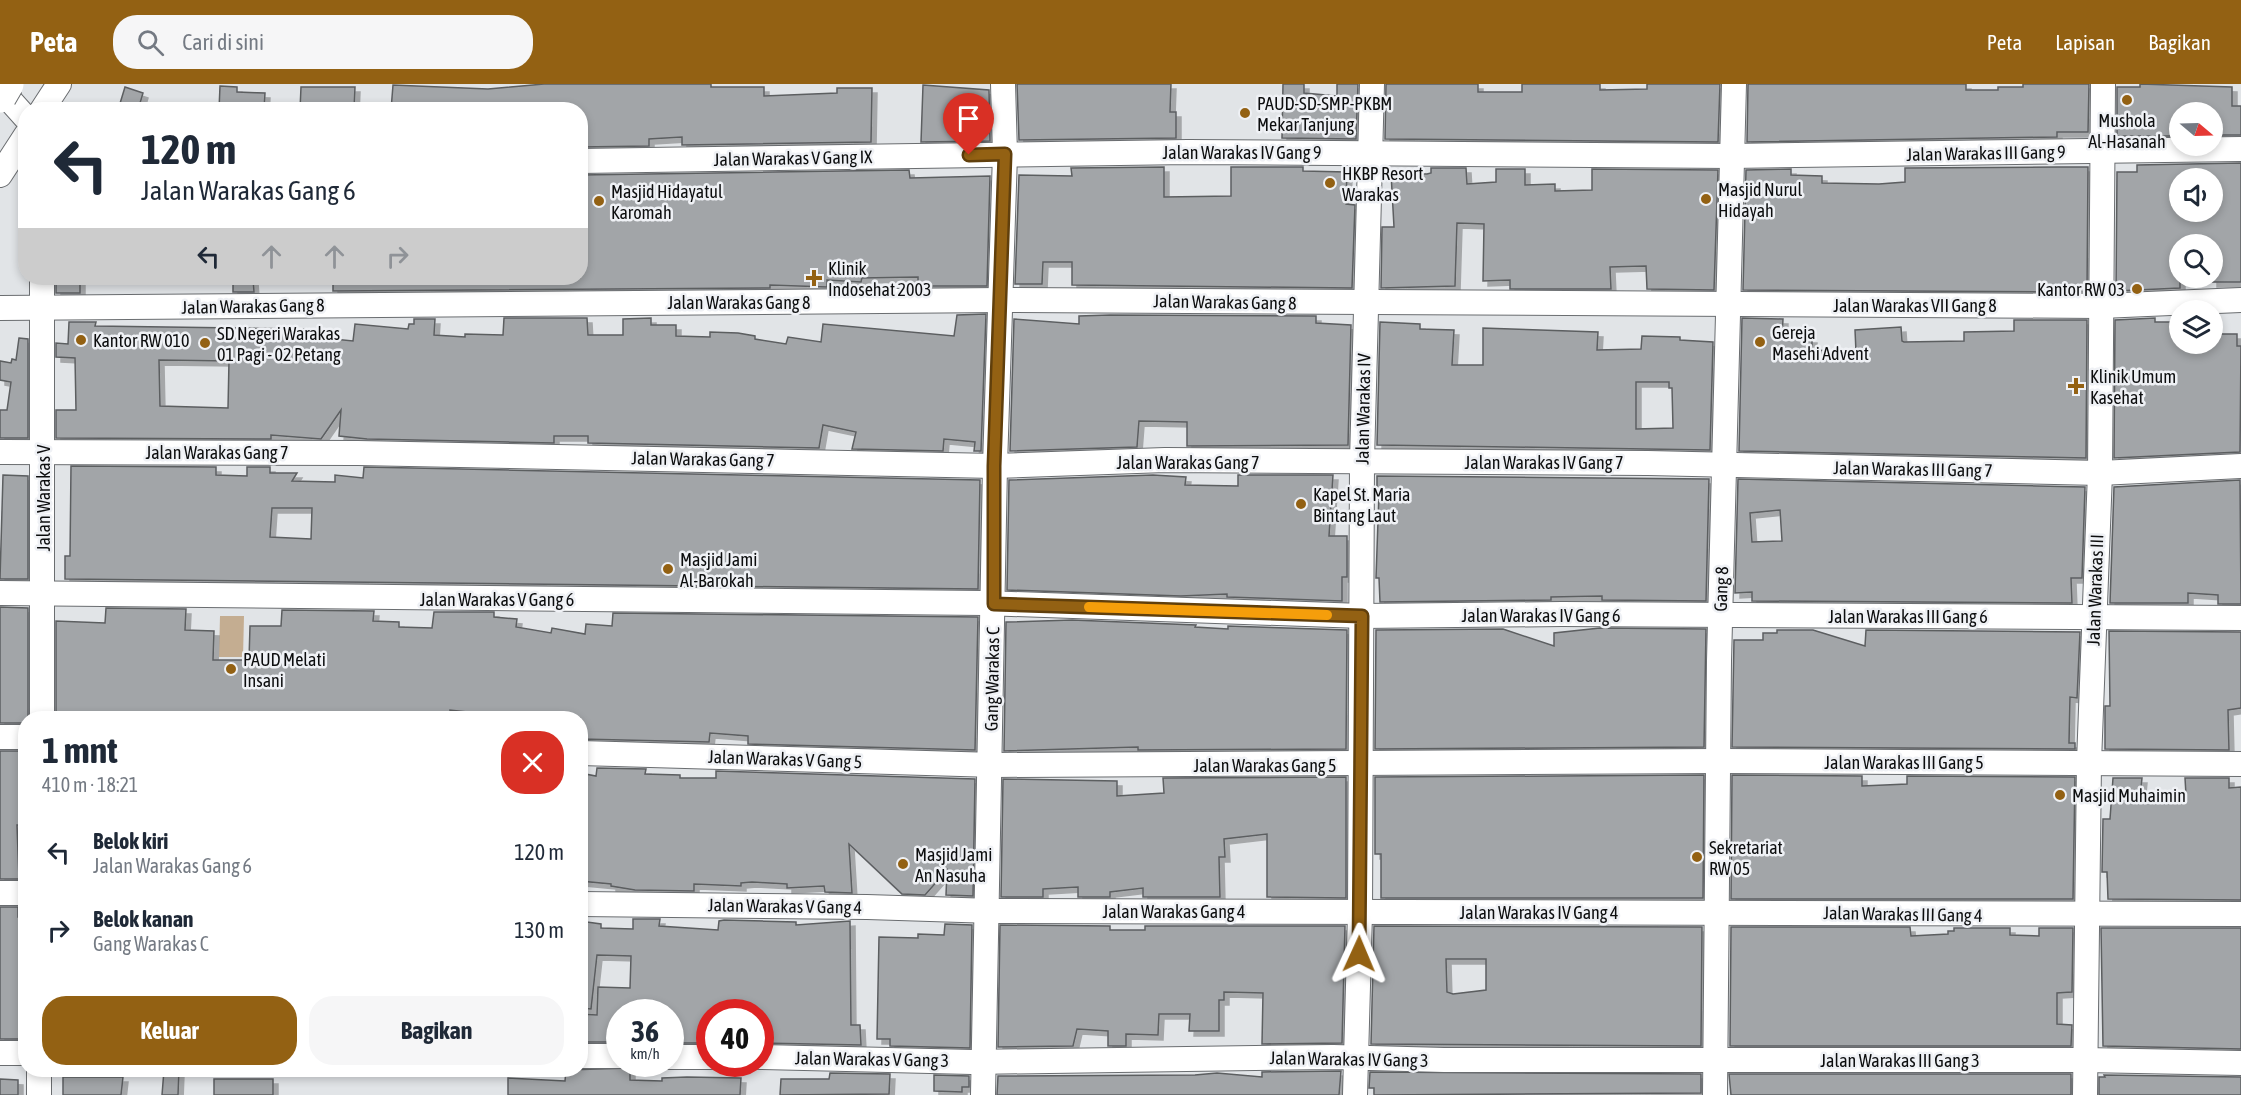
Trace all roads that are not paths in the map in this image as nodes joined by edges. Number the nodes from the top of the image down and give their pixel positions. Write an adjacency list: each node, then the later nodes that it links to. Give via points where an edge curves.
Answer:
1 (7, 84): 8 (highway, bridge)
2 (59, 84): 9 (street)
3 (1003, 84): 15 (street, Gang Warakas C)
4 (1372, 84): 14 (street, Jalan Warakas IV)
5 (1734, 84): 16 (street, Gang 8)
6 (2103, 84): 13 (street, Jalan Warakas III)
7 (0, 89): 10 (street)
8 (0, 96)
9 (47, 102)
10 (18, 109)
11 (18, 147): 18 (street)
12 (2241, 148): 13 (street, Jalan Warakas III Gang 9)
13 (2102, 152): 16 (street, Jalan Warakas III Gang 9); 24 (street, Jalan Warakas III)
14 (1371, 153): 15 (street, Jalan Warakas IV Gang 9); 16 (street, Jalan Warakas IV Gang 9); 22 (street, Jalan Warakas IV)
15 (1005, 154): 17 (street, Jalan Warakas V Gang IX); 20 (street, Gang Warakas C)
16 (1731, 156): 23 (street, Gang 8)
17 (588, 161)
18 (0, 175)
19 (42, 285): 26 (street, Jalan Warakas V)
20 (1002, 300): 22 (street, Jalan Warakas Gang 8); 26 (street, Jalan Warakas Gang 8); 30 (street, Gang Warakas C)
21 (2241, 300): 24 (street)
22 (1366, 303): 23 (street, Jalan Warakas Gang 8); 29 (street, Jalan Warakas IV)
23 (1730, 305): 24 (street, Jalan Warakas VII Gang 8); 31 (street, Gang 8)
24 (2101, 306): 33 (street, Jalan Warakas III)
25 (0, 308): 26 (street, Jalan Warakas Gang 8)
26 (41, 308): 28 (street, Jalan Warakas V)
27 (0, 452): 28 (street, Jalan Warakas Gang 7)
28 (43, 453): 30 (street, Jalan Warakas Gang 7, via 358,453); 34 (street, Jalan Warakas V)
29 (1362, 461): 30 (street, Jalan Warakas Gang 7, via 1165,460); 31 (street, Jalan Warakas IV Gang 7); 38 (street, Jalan Warakas IV)
30 (994, 466): 36 (street, Gang Warakas C)
31 (1725, 466): 33 (street, Jalan Warakas III Gang 7); 37 (street, Gang 8)
32 (2241, 466): 33 (street)
33 (2100, 473): 39 (street, Jalan Warakas III)
34 (44, 592): 35 (street, Jalan Warakas V Gang 6); 36 (street, Jalan Warakas V Gang 6); 41 (street, Jalan Warakas V)
35 (0, 593)
36 (994, 604): 38 (street, Jalan Warakas V Gang 6); 48 (street, Gang Warakas C)
37 (1720, 615): 38 (street, Jalan Warakas IV Gang 6); 39 (street, Jalan Warakas III Gang 6); 45 (street, Gang 8)
38 (1362, 616): 49 (street, Jalan Warakas IV)
39 (2095, 617): 40 (street, Jalan Warakas III Gang 6); 46 (street, Jalan Warakas III)
40 (2241, 618)
41 (42, 711)
42 (0, 737): 43 (street)
43 (18, 737)
44 (588, 753): 48 (street, Jalan Warakas V Gang 5)
45 (1719, 761): 46 (street, Jalan Warakas III Gang 5); 49 (street, Jalan Warakas Gang 5); 54 (street, Gang 8)
46 (2089, 762): 47 (street); 57 (street, Jalan Warakas III)
47 (2241, 764)
48 (990, 765): 49 (street, Jalan Warakas Gang 5); 53 (street, Gang Warakas C)
49 (1361, 765): 55 (street, Jalan Warakas IV)
50 (0, 893): 51 (street)
51 (18, 893)
52 (588, 904): 53 (street, Jalan Warakas V Gang 4)
53 (988, 911): 55 (street, Jalan Warakas Gang 4); 66 (street, Gang Warakas C)
54 (1718, 912): 55 (street, Jalan Warakas IV Gang 4); 57 (street, Jalan Warakas III Gang 4); 64 (street, Gang 8)
55 (1360, 913): 63 (street, Jalan Warakas IV)
56 (2241, 914): 57 (street, Jalan Warakas III Gang 4)
57 (2087, 915): 65 (street, Jalan Warakas III)
58 (0, 1053): 59 (street)
59 (18, 1053)
60 (588, 1056): 61 (street)
61 (606, 1056)
62 (774, 1057): 66 (street, Jalan Warakas V Gang 3)
63 (1356, 1057): 64 (street, Jalan Warakas IV Gang 3); 66 (street, Jalan Warakas IV Gang 3); 71 (street, Jalan Warakas IV)
64 (1714, 1059): 65 (street, Jalan Warakas III Gang 3); 72 (street, Gang 8)
65 (2085, 1060): 67 (street, Jalan Warakas III Gang 3); 73 (street, Jalan Warakas III)
66 (984, 1061): 70 (street, Gang Warakas C)
67 (2241, 1063)
68 (39, 1077): 69 (street)
69 (39, 1095)
70 (983, 1095)
71 (1355, 1095)
72 (1715, 1095)
73 (2085, 1095)

